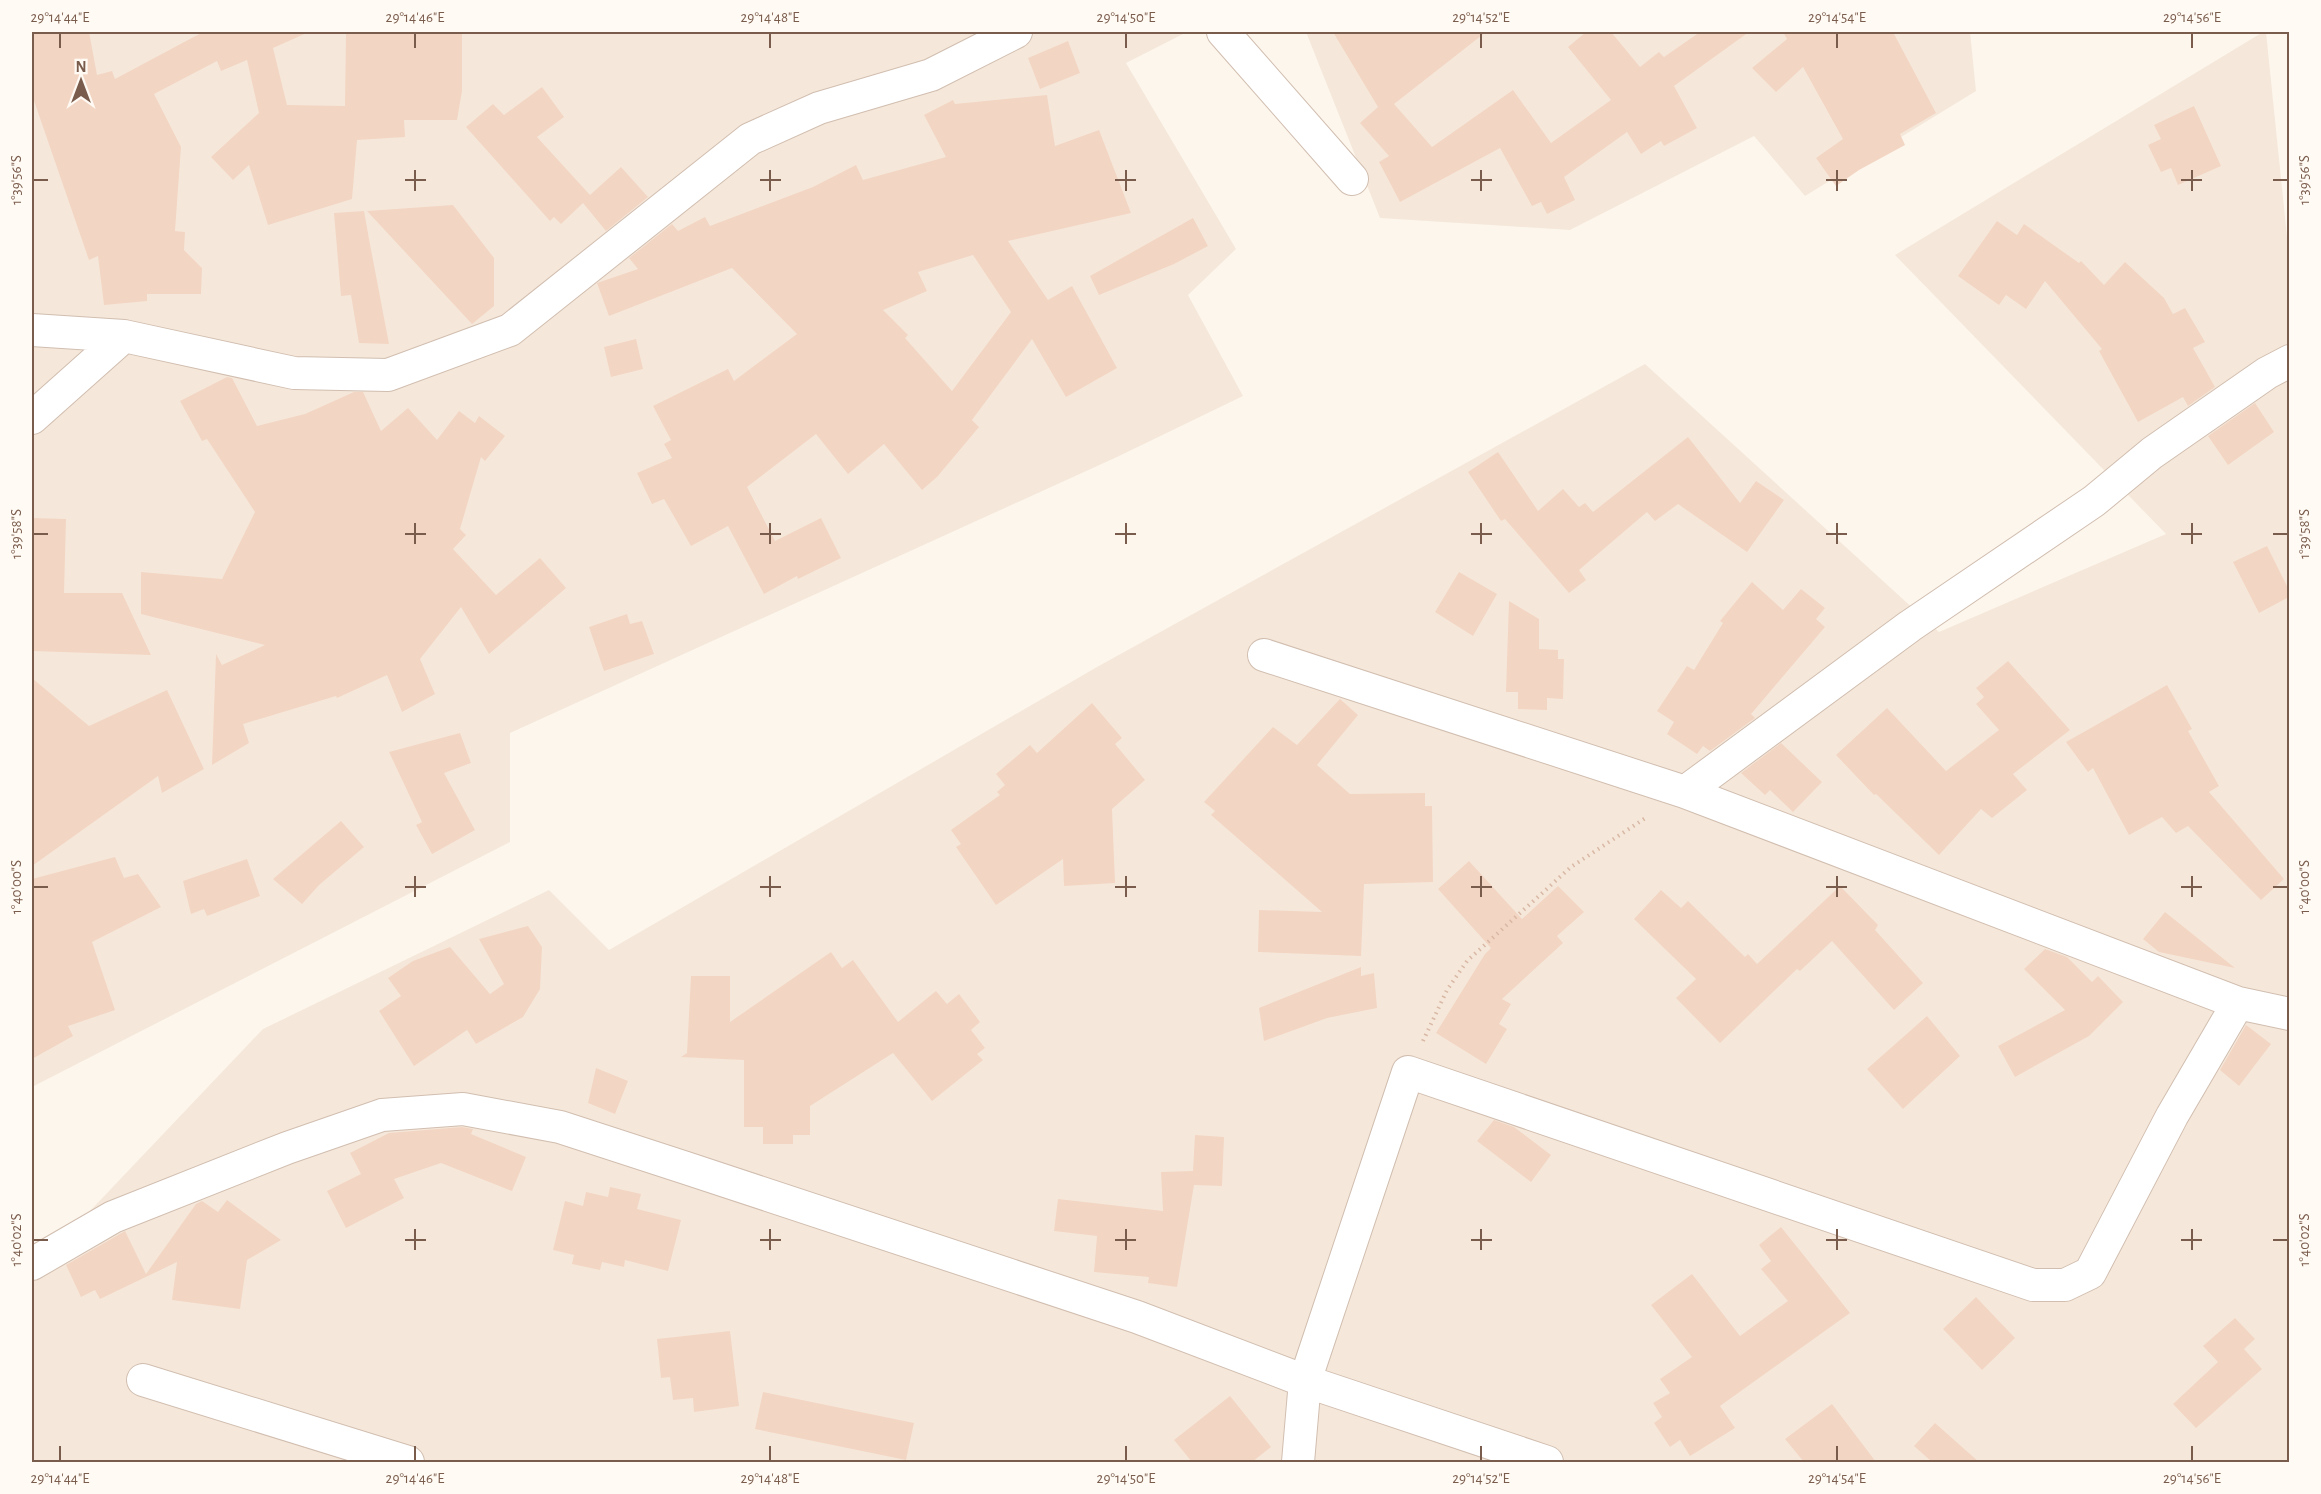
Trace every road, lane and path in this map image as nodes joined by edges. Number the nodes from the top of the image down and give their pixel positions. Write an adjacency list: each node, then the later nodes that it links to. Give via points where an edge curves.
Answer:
1 (1017, 32): 5 (street, via 931,75 819,108 750,139 510,330 388,375 294,373)
2 (1223, 32): 3 (street)
3 (1352, 179)
4 (32, 330): 5 (street)
5 (124, 336): 7 (street)
6 (2289, 361): 9 (street, via 2152,453 2094,501 1911,626)
7 (32, 418)
8 (1264, 656): 9 (street)
9 (1685, 792): 10 (street); 12 (path, via 1571,867 1467,961 1447,990)
10 (2238, 1003): 11 (street); 12 (street, via 2172,1116 2090,1273 2065,1285 2033,1285)
11 (2289, 1014)
12 (1408, 1072): 15 (street)
13 (32, 1264): 15 (street, via 113,1217 287,1148 382,1115 463,1109 560,1127 1137,1317)
14 (142, 1380): 16 (street)
15 (1305, 1381): 17 (street); 18 (street)
16 (408, 1462)
17 (1298, 1462)
18 (1547, 1462)

